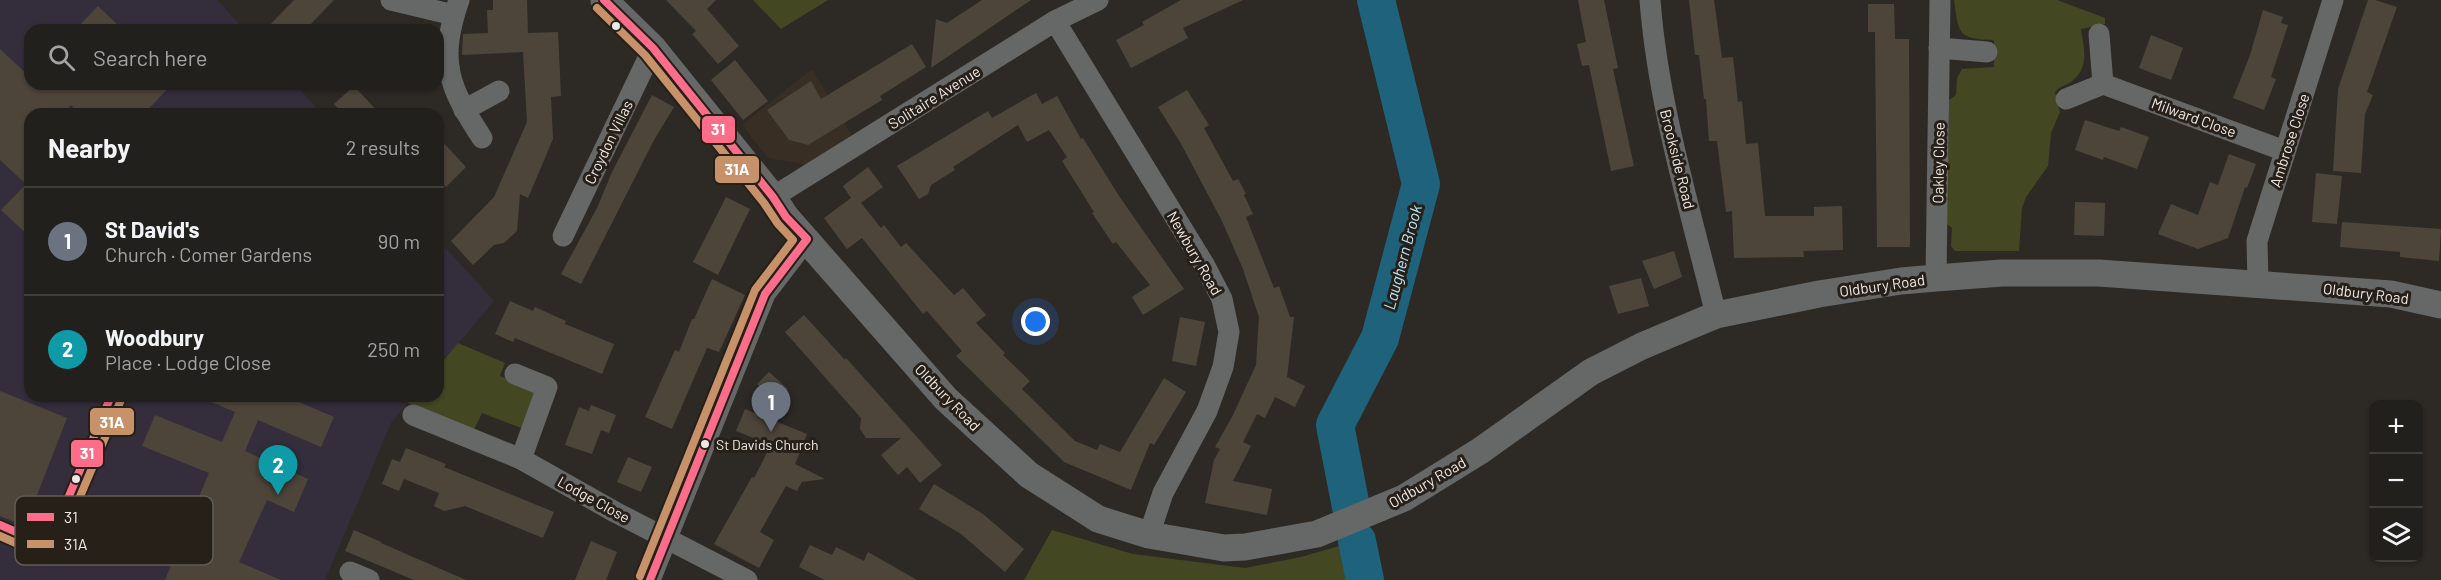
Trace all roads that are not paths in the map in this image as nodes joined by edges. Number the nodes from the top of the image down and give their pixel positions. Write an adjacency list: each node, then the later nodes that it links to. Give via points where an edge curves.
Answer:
1 (391, 0): 7 (street)
2 (604, 0): 10 (street, Oldbury Road)
3 (1098, 0): 8 (street, Solitaire Avenue)
4 (1650, 0): 25 (street, Brookside Road, via 1664,97)
5 (2333, 0): 18 (street, Ambrose Close)
6 (1940, 1): 11 (street, Oakley Close)
7 (456, 7): 16 (street, via 447,47 452,84)
8 (1055, 21): 19 (street, Solitaire Avenue); 29 (street, Newbury Road, via 1205,266 1222,299 1229,332 1223,367 1207,411 1163,493)
9 (2099, 34): 13 (street)
10 (653, 48): 19 (street, Oldbury Road); 20 (street, Croydon Villas)
11 (1939, 48): 12 (street); 22 (street, Oakley Close)
12 (1987, 52)
13 (2103, 84): 15 (street); 18 (street, Milward Close)
14 (499, 91): 16 (street)
15 (2066, 99)
16 (464, 110): 17 (street)
17 (482, 138)
18 (2285, 151): 23 (street, Ambrose Close, via 2257,241)
19 (773, 197): 21 (street, Oldbury Road)
20 (563, 236)
21 (807, 239): 29 (street, Oldbury Road, via 946,399 1029,475 1098,519); 30 (street, via 765,294)
22 (1936, 278): 23 (street, Oldbury Road, via 2099,273); 25 (street, Oldbury Road, via 1819,294)
23 (2258, 283): 24 (street, Oldbury Road, via 2391,294)
24 (2441, 305)
25 (1716, 315): 29 (street, Oldbury Road, via 1591,372 1404,498 1317,534 1224,548)
26 (515, 374): 28 (street, via 547,387)
27 (413, 416): 28 (street, Lodge Close)
28 (521, 459): 30 (street, Lodge Close)
29 (1149, 535)
30 (667, 538): 31 (street); 32 (street, Lodge Close)
31 (650, 580)
32 (747, 580)

